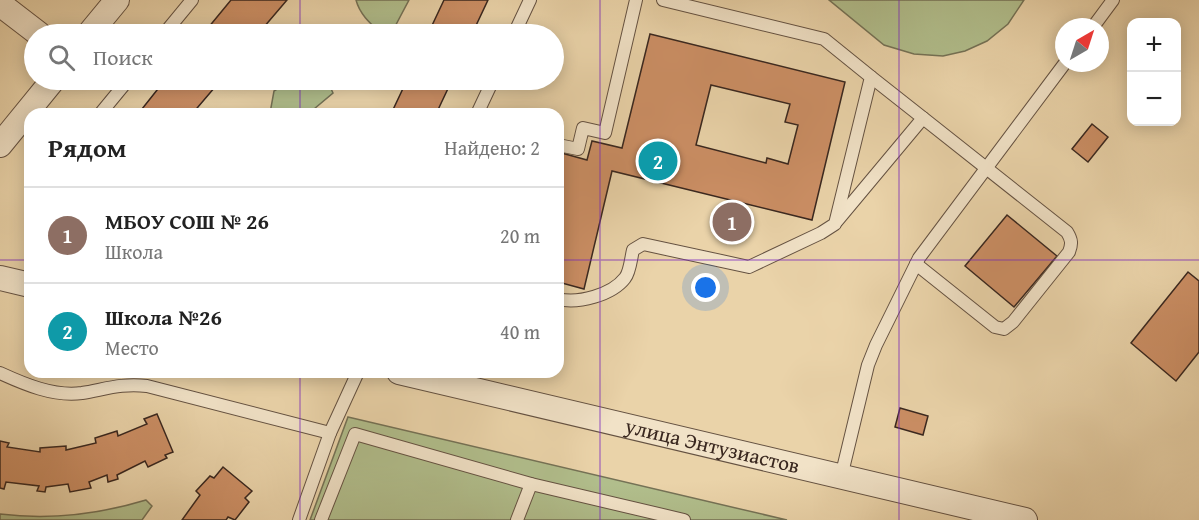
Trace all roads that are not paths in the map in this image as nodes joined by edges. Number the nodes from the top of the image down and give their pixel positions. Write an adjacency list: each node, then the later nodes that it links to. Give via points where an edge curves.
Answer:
1 (117, 0): 10 (street)
2 (192, 0): 11 (lane)
3 (530, 0): 12 (lane)
4 (636, 0): 24 (lane, via 604,133 583,128 578,149)
5 (663, 0): 14 (lane, via 824,39)
6 (1113, 0): 8 (lane)
7 (0, 4): 9 (street)
8 (1100, 18)
9 (26, 24)
10 (97, 24)
11 (172, 24)
12 (519, 24)
13 (1058, 72): 25 (lane)
14 (871, 77): 22 (lane); 26 (lane)
15 (45, 90): 18 (street)
16 (120, 90): 19 (lane)
17 (489, 90): 20 (lane)
18 (30, 108)
19 (105, 108)
20 (480, 108)
21 (24, 116): 23 (street)
22 (923, 118): 25 (lane); 26 (lane)
23 (0, 145)
24 (564, 146)
25 (986, 168): 27 (lane); 27 (lane, via 1067,232 1071,239 1069,252 1004,329 995,327)
26 (835, 224): 30 (lane, via 749,267 643,244 633,250 627,278 615,287 589,298)
27 (916, 264): 35 (lane, via 868,365)
28 (0, 278): 29 (street)
29 (24, 284)
30 (564, 300)
31 (0, 373): 34 (lane, via 53,392 80,393 120,384 147,386)
32 (355, 378): 34 (lane)
33 (424, 378): 35 (street, улица Энтузиастов)
34 (330, 433): 38 (lane)
35 (841, 477): 42 (street, улица Энтузиастов)
36 (531, 484): 37 (lane); 39 (lane, via 355,435); 40 (lane)
37 (641, 515): 41 (lane)
38 (299, 520)
39 (321, 520)
40 (517, 520)
41 (684, 520)
42 (1025, 520)

